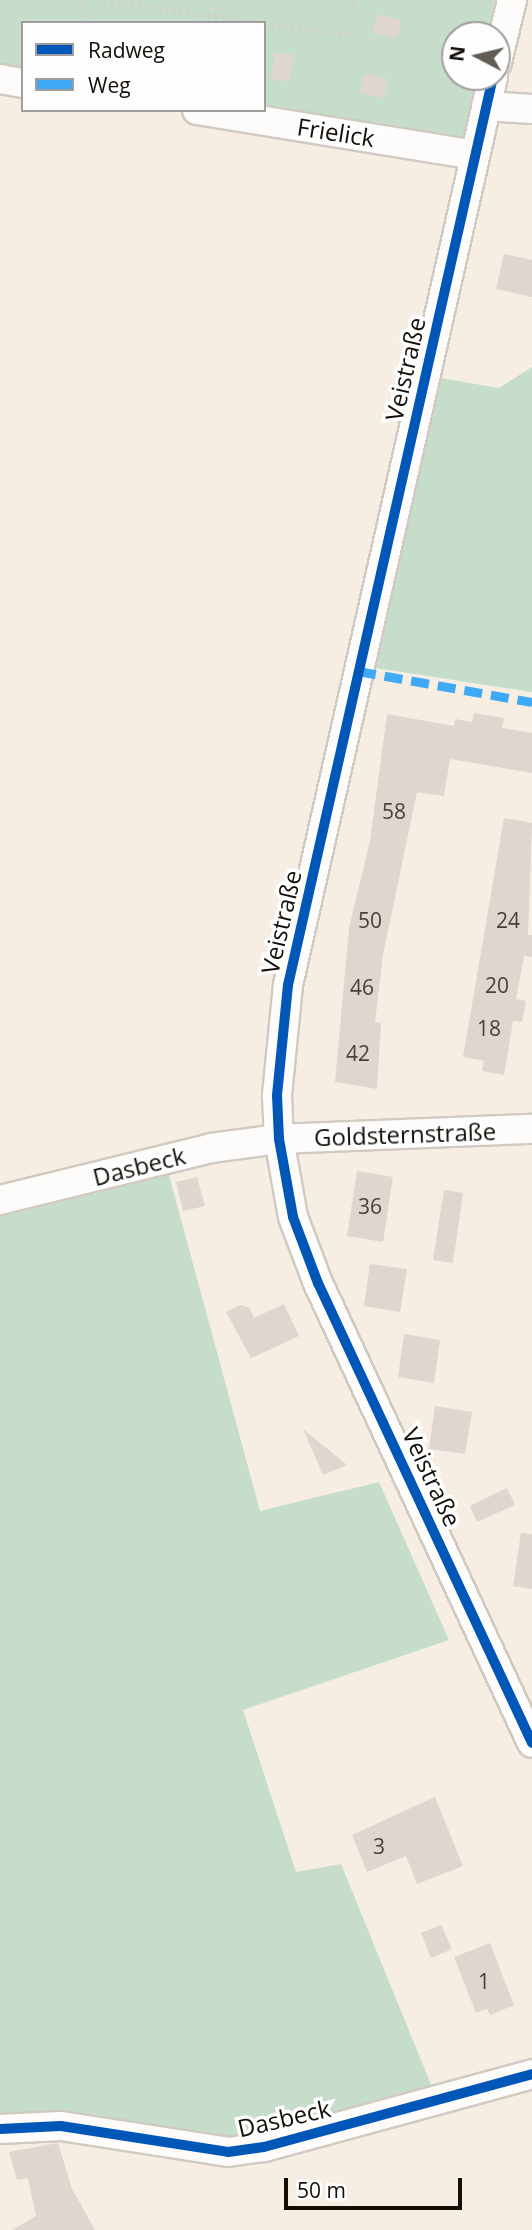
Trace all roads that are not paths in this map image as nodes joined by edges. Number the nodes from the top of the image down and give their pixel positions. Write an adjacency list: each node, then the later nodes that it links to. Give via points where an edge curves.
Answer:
1 (512, 0): 2 (street)
2 (507, 21)
3 (0, 79): 4 (street)
4 (21, 83)
5 (490, 91): 6 (street, Veistraße)
6 (486, 106): 7 (street); 9 (street, Veistraße)
7 (532, 108)
8 (209, 112): 9 (street, Frielick)
9 (474, 155): 11 (street, Veistraße, via 288,985 278,1067)
10 (532, 1129): 11 (street, Goldsternstraße)
11 (279, 1139): 12 (street, Dasbeck, via 211,1148); 13 (street, Veistraße, via 293,1217 318,1283)
12 (0, 1200)
13 (521, 1690): 14 (street, Veistraße)
14 (532, 1743)
15 (532, 2074): 16 (street, Dasbeck, via 264,2147 228,2152 61,2126)
16 (0, 2129)

